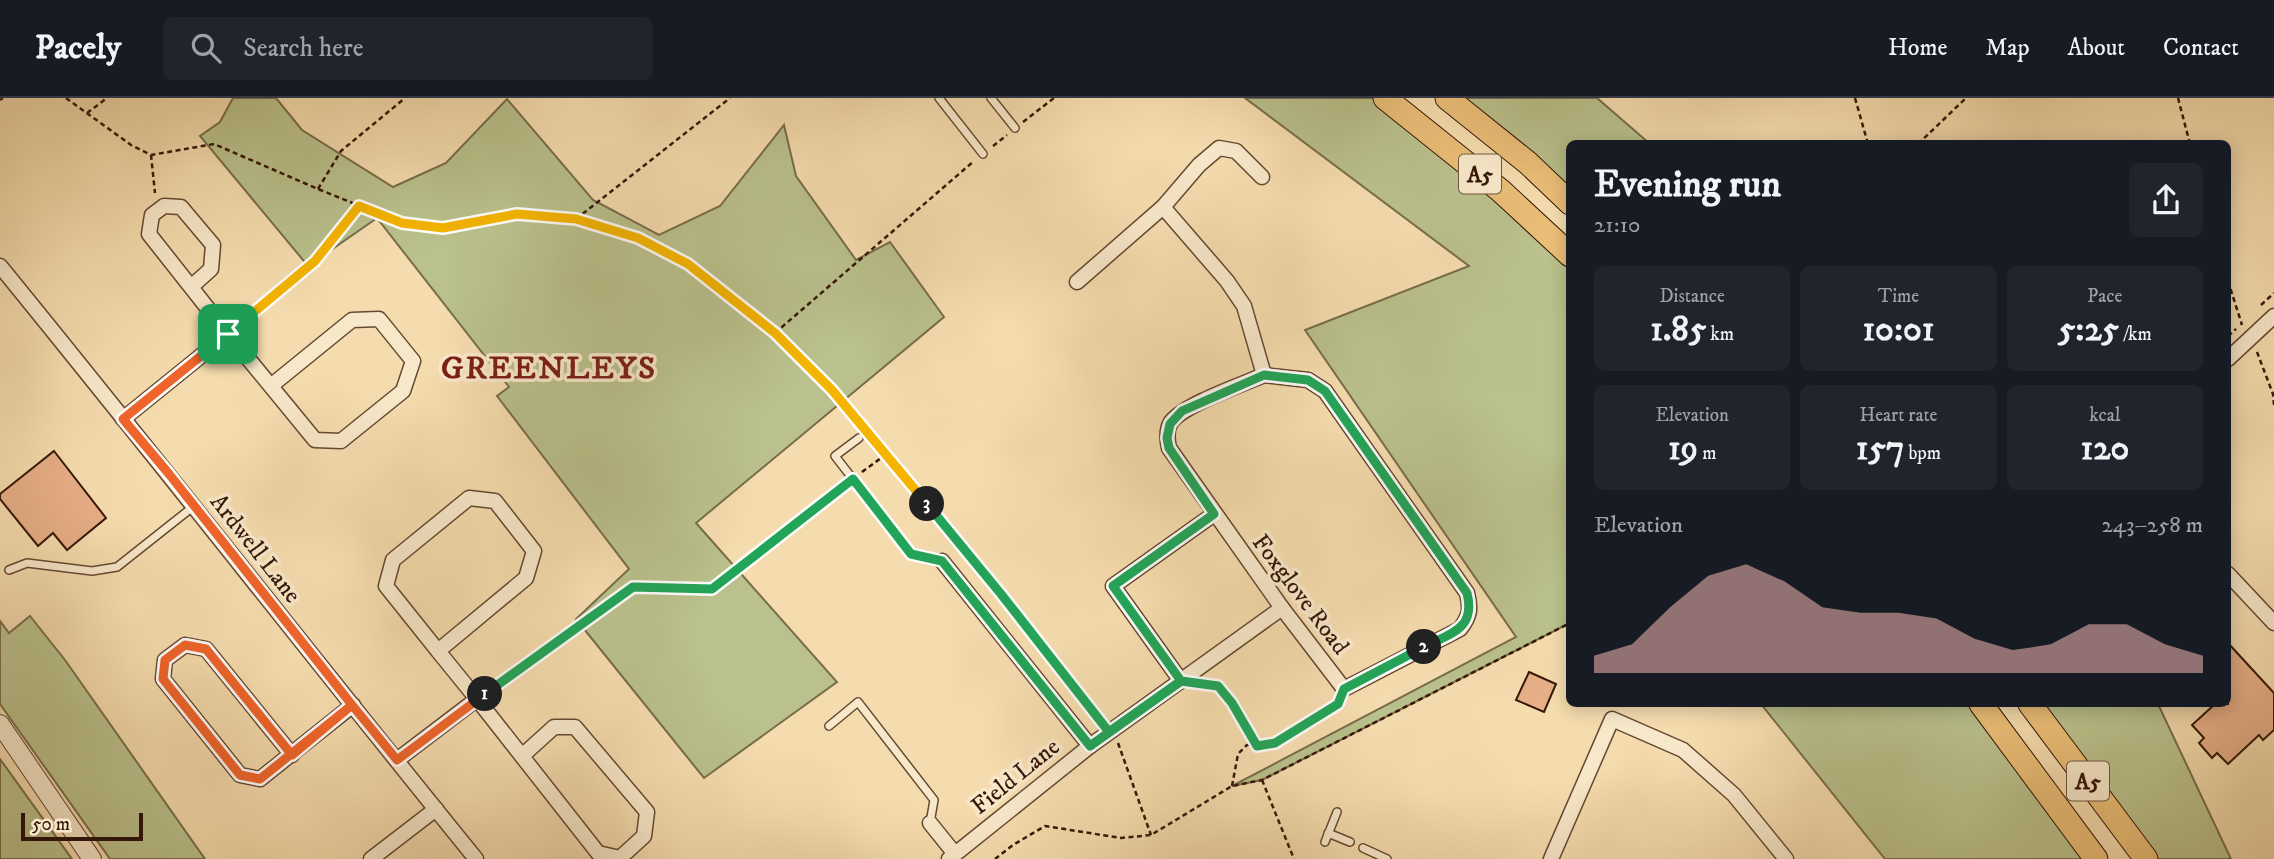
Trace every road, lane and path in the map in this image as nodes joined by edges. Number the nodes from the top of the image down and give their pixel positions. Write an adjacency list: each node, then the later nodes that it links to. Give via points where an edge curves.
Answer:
1 (66, 98): 15 (path)
2 (107, 98): 15 (path)
3 (405, 98): 23 (path, via 341,151)
4 (730, 98): 28 (path)
5 (939, 98): 20 (lane)
6 (991, 98): 16 (lane)
7 (1045, 98): 14 (path)
8 (1054, 98): 14 (path)
9 (1385, 98): 29 (highway, A5, via 1502,191)
10 (1447, 98): 24 (highway, A5)
11 (1856, 98): 17 (path)
12 (1965, 98): 18 (path)
13 (2178, 98): 19 (path)
14 (1048, 102): 16 (path)
15 (87, 113): 21 (path)
16 (1015, 128): 20 (path)
17 (1867, 140)
18 (1923, 140)
19 (2189, 140)
20 (983, 154): 35 (path)
21 (151, 155): 23 (path, via 214,144); 25 (path, via 155,194)
22 (1262, 177): 27 (street, via 1236,151 1219,148)
23 (318, 189): 26 (path)
24 (1566, 199)
25 (164, 206): 32 (street, via 152,215 149,234); 32 (street, via 181,207 213,245 211,269)
26 (359, 206): 28 (path, via 402,223 443,228 517,214); 36 (path, via 315,261)
27 (1163, 207): 31 (street); 39 (street, via 1244,306)
28 (576, 219): 35 (path, via 638,238 688,264)
29 (1566, 251)
30 (0, 265): 42 (street, Ardwell Lane)
31 (1077, 282)
32 (191, 287): 36 (street)
33 (2231, 290): 37 (path)
34 (2274, 316): 37 (street)
35 (775, 333): 43 (path)
36 (228, 334): 40 (street); 42 (street)
37 (2251, 338): 38 (street); 41 (path)
38 (2231, 356)
39 (1264, 375): 49 (street, Foxglove Road, via 1182,411 1170,424 1169,448); 58 (street, Foxglove Road, via 1308,380 1325,391 1467,593 1468,618 1460,629)
40 (272, 385): 40 (street, via 316,440 341,441 403,391 413,361 379,319 352,320)
41 (2274, 405)
42 (123, 419): 48 (street, Ardwell Lane)
43 (862, 427)
44 (870, 436): 46 (path)
45 (859, 438): 47 (lane, via 835,456)
46 (886, 455): 47 (path); 65 (path)
47 (853, 479): 50 (lane, via 911,554); 59 (path, via 712,589 633,587)
48 (195, 506): 51 (lane, via 117,567 92,570 27,563); 60 (street, Ardwell Lane)
49 (1214, 514): 53 (street, Foxglove Road); 57 (street, via 1113,586)
50 (942, 561): 66 (street)
51 (9, 570)
52 (2231, 577): 54 (street)
53 (1282, 608): 57 (street, Field Lane); 58 (street, Foxglove Road)
54 (2274, 623)
55 (1566, 625): 71 (path)
56 (438, 652): 56 (street, via 386,586 393,560 469,498 495,501 534,551 526,578); 59 (street)
57 (1181, 681): 65 (street, Field Lane); 67 (path, via 1218,686)
58 (1344, 689): 67 (path, via 1338,704 1275,743)
59 (477, 699): 69 (street); 70 (street)
60 (352, 705): 68 (street); 70 (street, Ardwell Lane)
61 (1983, 707): 90 (highway, A5)
62 (2033, 707): 91 (highway, A5)
63 (0, 724): 82 (street)
64 (829, 726): 75 (lane, via 858,702 934,800)
65 (1109, 732): 66 (street, Field Lane); 77 (path, via 1118,743)
66 (1090, 746): 81 (street, Field Lane)
67 (1257, 746): 72 (path, via 1247,745 1238,754)
68 (292, 755): 68 (street, via 260,779 240,775 163,679 165,660 185,645 206,649)
69 (522, 756): 69 (street, via 598,853 620,858 644,836 647,812 575,727 554,727)
70 (397, 760): 73 (street, Ardwell Lane)
71 (1262, 780): 72 (path); 86 (path)
72 (1232, 786): 77 (path)
73 (436, 809): 83 (street); 84 (street, Ardwell Lane)
74 (1337, 812): 76 (lane)
75 (930, 822): 81 (street)
76 (1328, 833): 78 (lane); 79 (lane)
77 (1151, 835): 85 (path, via 1121,838 1045,826)
78 (1325, 842)
79 (1350, 842)
80 (1363, 848): 87 (lane)
81 (952, 857)
82 (92, 859)
83 (371, 859)
84 (476, 859)
85 (996, 859)
86 (1294, 859)
87 (1387, 859)
88 (1551, 859): 89 (street, via 1612,719 1683,750 1734,795)
89 (1786, 859)
90 (2096, 859)
91 (2146, 859)

